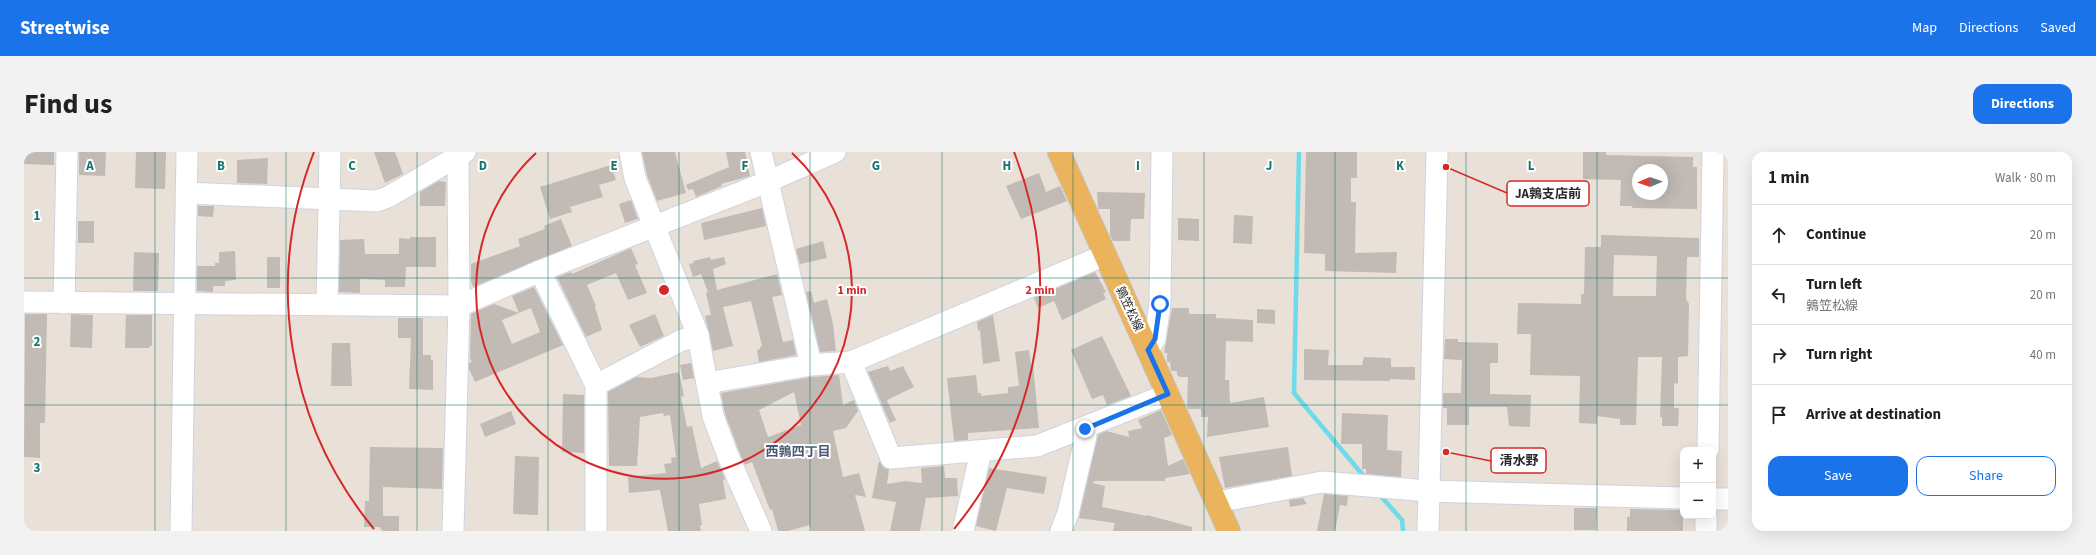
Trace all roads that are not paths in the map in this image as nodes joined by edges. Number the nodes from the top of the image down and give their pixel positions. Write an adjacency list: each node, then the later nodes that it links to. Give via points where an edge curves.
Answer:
1 (67, 152): 19 (street)
2 (188, 152): 13 (street)
3 (330, 152): 14 (street)
4 (630, 152): 15 (street, via 635,178)
5 (762, 152): 12 (street)
6 (836, 152): 12 (street)
7 (1058, 152): 16 (main road, 鶉笠松線)
8 (1162, 152): 24 (street, via 1160,304 1155,339)
9 (1437, 152): 33 (street)
10 (1713, 152): 31 (street)
11 (462, 154): 14 (street, via 377,201); 22 (street)
12 (767, 182): 15 (street); 26 (street)
13 (186, 193): 14 (street); 20 (street)
14 (328, 199): 21 (street)
15 (654, 226): 17 (street); 23 (street)
16 (1105, 255): 24 (main road, 鶉笠松線); 25 (street)
17 (540, 271): 22 (street); 28 (street)
18 (24, 302): 19 (street)
19 (64, 303): 20 (street)
20 (184, 304): 21 (street); 39 (street)
21 (327, 304): 22 (street)
22 (459, 306): 40 (street)
23 (698, 335): 27 (street); 28 (street, via 680,341)
24 (1148, 350): 29 (main road, 鶉笠松線)
25 (850, 362): 26 (street); 32 (street, via 892,458)
26 (811, 365): 27 (street)
27 (707, 383): 42 (street, via 713,416)
28 (596, 385): 41 (street)
29 (1168, 394): 30 (street); 37 (main road, 鶉笠松線)
30 (1085, 429): 32 (street, via 1037,446); 44 (street, via 1086,436 1068,513)
31 (1708, 447)
32 (981, 451): 43 (street)
33 (1428, 492): 34 (street); 37 (street, via 1322,482); 46 (street)
34 (1680, 498)
35 (1716, 499): 36 (street)
36 (1728, 499)
37 (1217, 502): 45 (main road, 鶉笠松線)
38 (1706, 519): 47 (street)
39 (181, 531)
40 (454, 531)
41 (596, 531)
42 (761, 531)
43 (963, 531)
44 (1061, 531)
45 (1229, 531)
46 (1428, 531)
47 (1706, 531)

